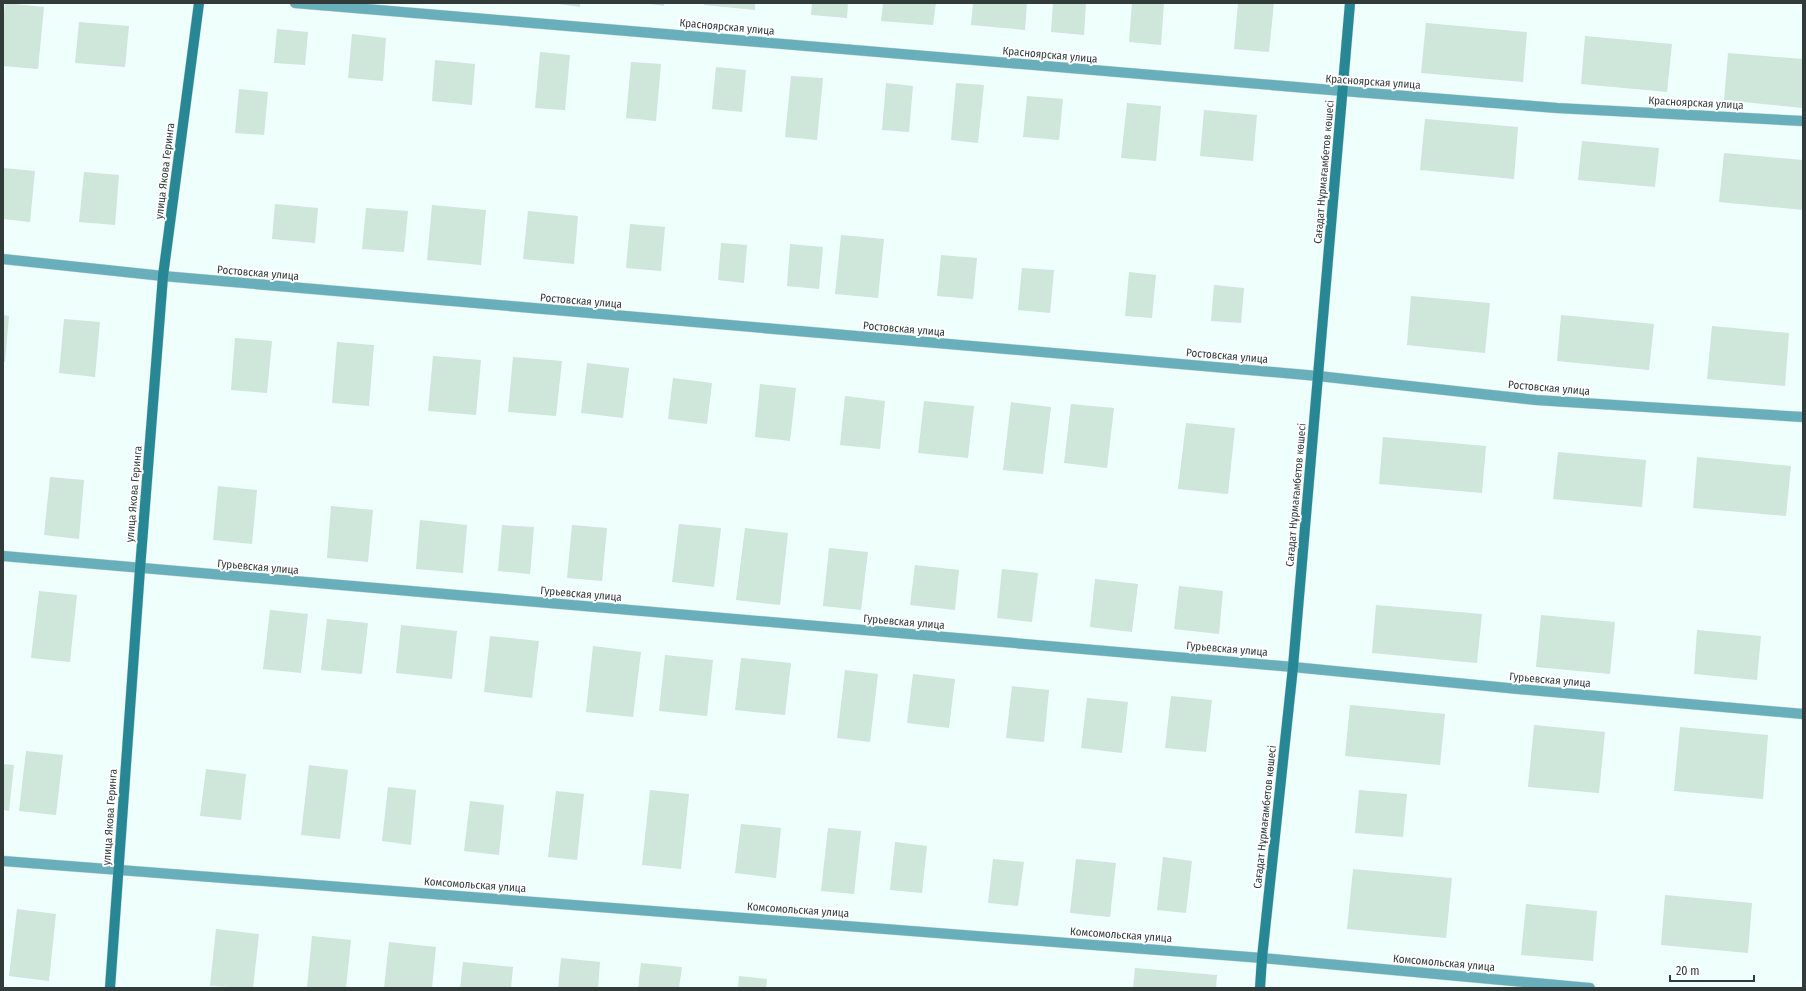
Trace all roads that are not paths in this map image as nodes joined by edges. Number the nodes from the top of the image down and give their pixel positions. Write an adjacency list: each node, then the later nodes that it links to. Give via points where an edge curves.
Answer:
1 (199, 3): 7 (street, улица Якова Геринга)
2 (295, 3): 4 (street, Красноярская улица)
3 (1350, 3): 4 (street, Сағадат Нұрмағамбетов көшесі)
4 (1343, 91): 5 (street, Красноярская улица, via 1558,108); 8 (street, Сағадат Нұрмағамбетов көшесі)
5 (1803, 121)
6 (3, 259): 7 (street, Ростовская улица)
7 (163, 276): 8 (street, Ростовская улица); 11 (street, улица Якова Геринга)
8 (1318, 376): 9 (street, Ростовская улица, via 1536,400); 12 (street, Сағадат Нұрмағамбетов көшесі)
9 (1803, 417)
10 (3, 556): 11 (street, Гурьевская улица)
11 (140, 569): 12 (street, Гурьевская улица); 15 (street, улица Якова Геринга)
12 (1293, 667): 13 (street, Гурьевская улица); 16 (street, Сағадат Нұрмағамбетов көшесі)
13 (1803, 714)
14 (3, 861): 15 (street, Комсомольская улица)
15 (119, 870): 16 (street, Комсомольская улица); 17 (street, улица Якова Геринга)
16 (1262, 958): 18 (street, Сағадат Нұрмағамбетов көшесі); 19 (street, Комсомольская улица)
17 (110, 988)
18 (1260, 988)
19 (1590, 988)

